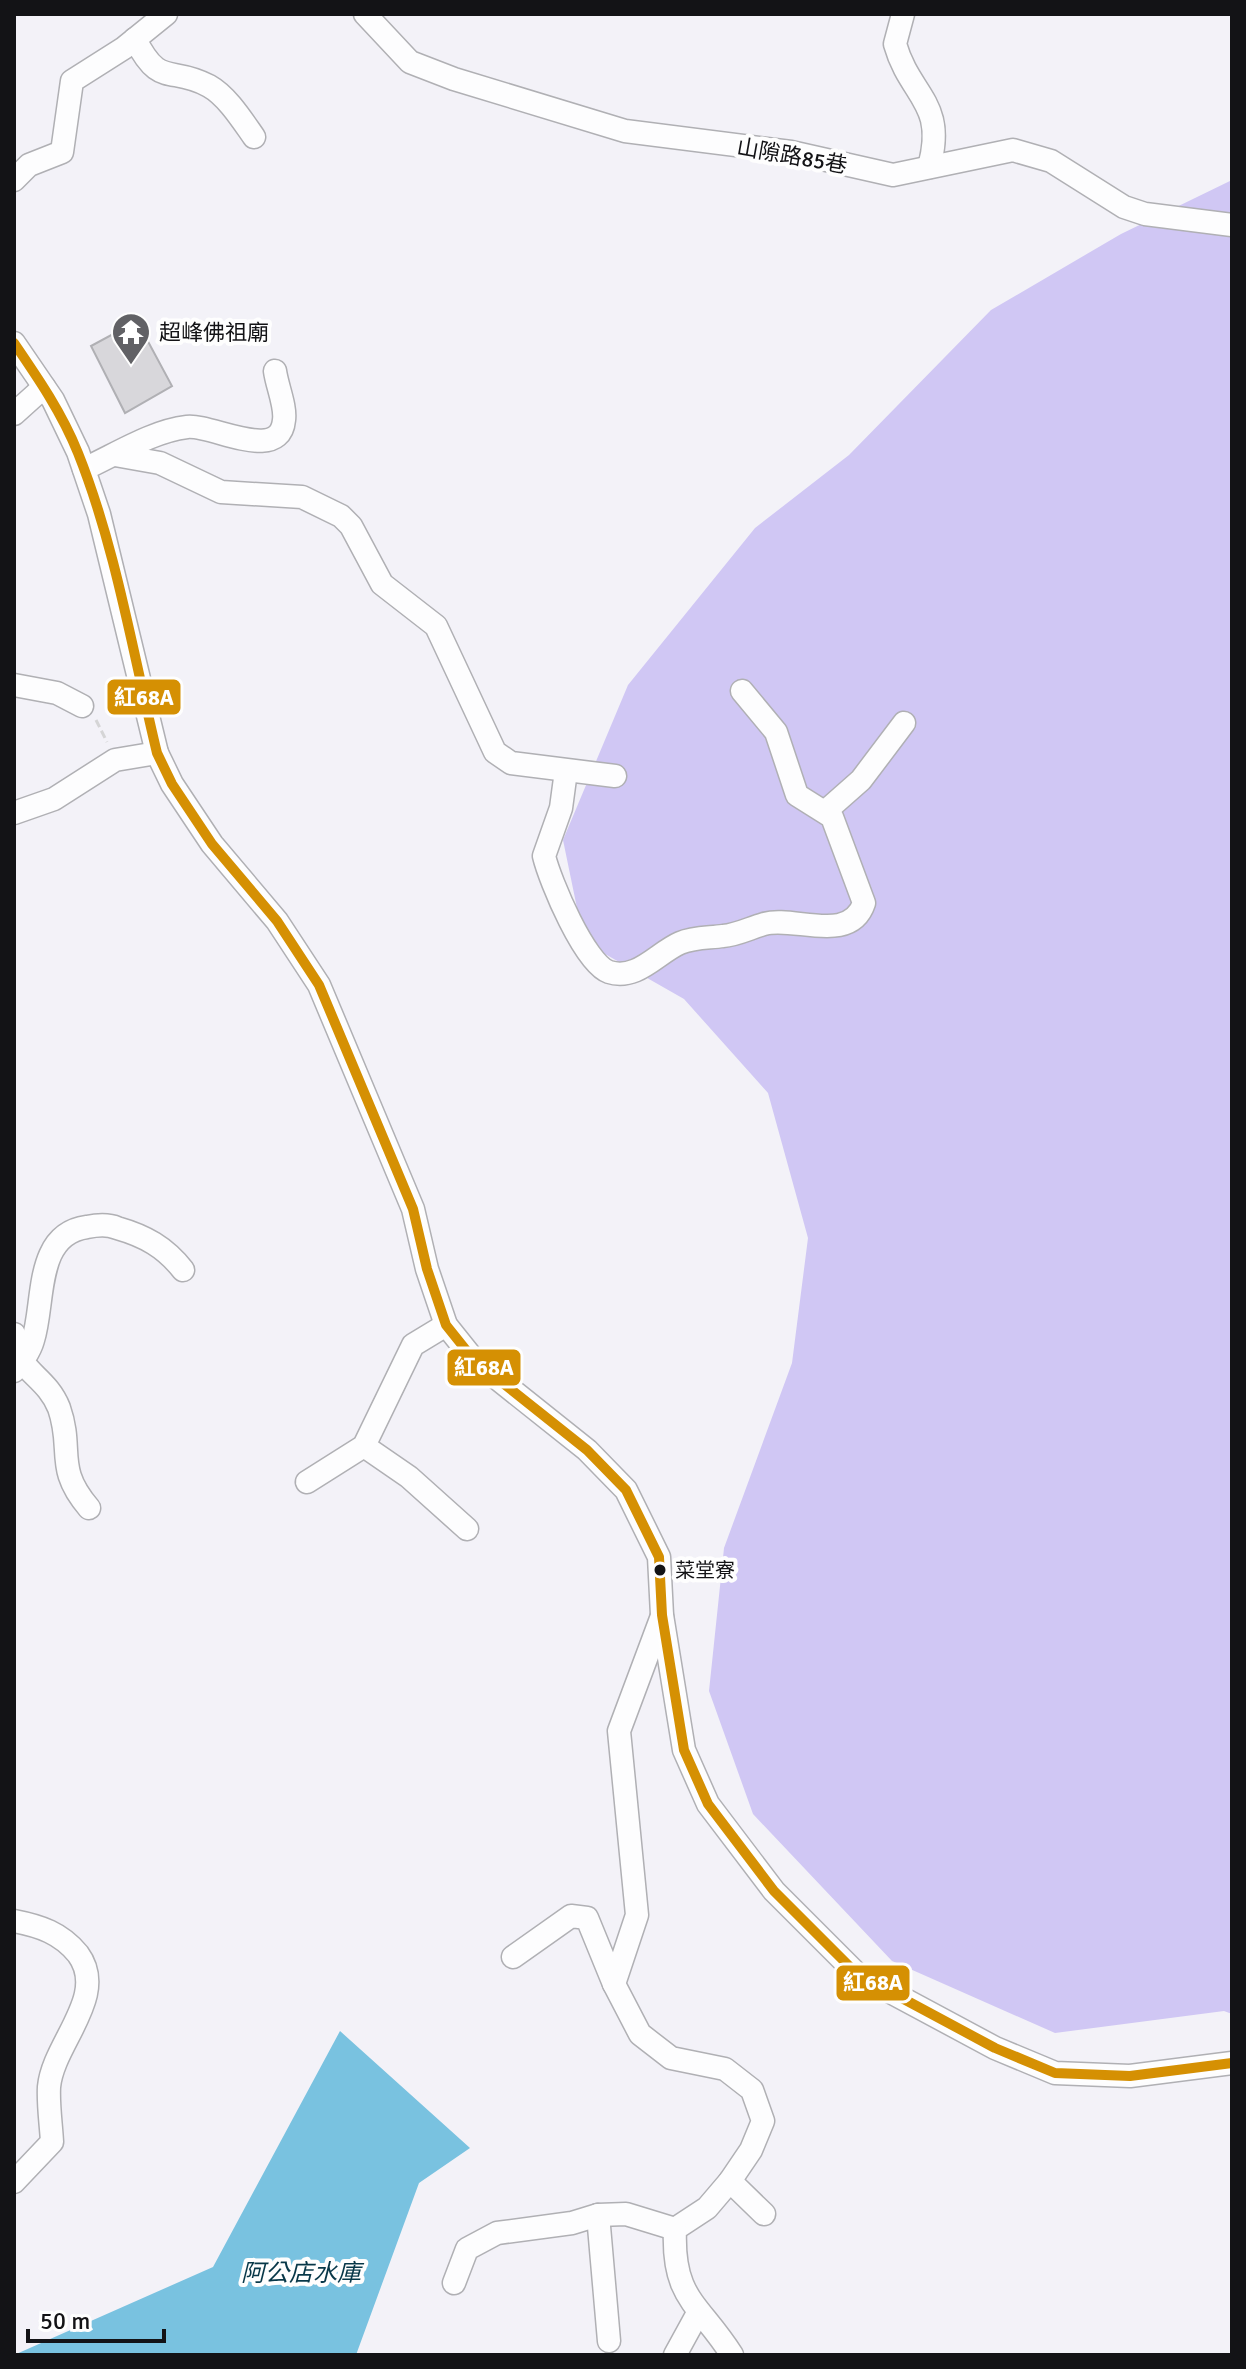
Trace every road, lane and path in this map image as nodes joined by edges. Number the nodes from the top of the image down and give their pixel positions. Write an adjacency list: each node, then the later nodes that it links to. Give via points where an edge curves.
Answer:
1 (166, 14): 4 (street)
2 (365, 14): 6 (street, 山隙路85巷, via 410,62 625,131 791,152 882,174)
3 (903, 14): 6 (street, via 895,44 936,128)
4 (135, 39): 5 (street, via 147,63 160,73 207,85); 7 (street, via 72,81 62,152 29,165)
5 (254, 137)
6 (929, 167): 8 (street, 山隙路85巷, via 1013,150 1051,161 1124,207)
7 (14, 180)
8 (1232, 225)
9 (14, 343): 11 (street)
10 (275, 371): 13 (street, via 284,419 271,440 188,427)
11 (44, 387): 12 (street); 14 (street)
12 (14, 414)
13 (115, 455): 14 (street); 21 (street, via 160,463 221,492 302,497 341,516 382,584 436,626 495,752 511,763)
14 (84, 469): 19 (street)
15 (14, 685): 17 (street, via 57,693)
16 (742, 691): 23 (street, via 776,732 797,795)
17 (82, 706): 20 (path, via 97,721)
18 (904, 723): 23 (street, via 861,780)
19 (157, 753): 20 (street); 26 (street, via 212,844 277,921 319,985 413,1209)
20 (115, 760): 24 (street, via 54,799)
21 (566, 771): 22 (street); 23 (street, via 561,808 544,856 564,909 607,972 623,974 680,943 767,922 822,927 848,921 862,911 864,903)
22 (615, 776)
23 (827, 810)
24 (14, 813)
25 (183, 1270): 28 (street, via 171,1253 144,1236 110,1225 65,1234 49,1257 33,1341)
26 (446, 1325): 29 (street, via 413,1345); 33 (street, via 474,1360 587,1450 626,1490 659,1557)
27 (14, 1334): 28 (street)
28 (18, 1366): 31 (street, via 45,1382 59,1409 72,1487)
29 (364, 1446): 30 (street); 32 (street, via 409,1477)
30 (307, 1482)
31 (89, 1508)
32 (467, 1529)
33 (662, 1615): 36 (street, via 619,1731 637,1915); 37 (street, via 684,1750 708,1804 774,1891 857,1974 995,2048 1055,2073 1130,2076)
34 (14, 1921): 39 (street, via 66,1939 83,1962 90,1986 49,2085 52,2142)
35 (513, 1957): 36 (street, via 571,1916 587,1918)
36 (614, 1984): 38 (street, via 640,2034 671,2058 725,2069 752,2090 763,2121)
37 (1232, 2063)
38 (730, 2181): 40 (street); 42 (street, via 707,2208)
39 (14, 2182)
40 (764, 2214)
41 (598, 2215): 42 (street, via 626,2214); 43 (street, via 497,2233 467,2249); 45 (street)
42 (675, 2229): 44 (street, via 674,2261)
43 (454, 2283)
44 (698, 2313): 46 (street); 47 (street)
45 (609, 2341)
46 (675, 2355)
47 (732, 2355)

